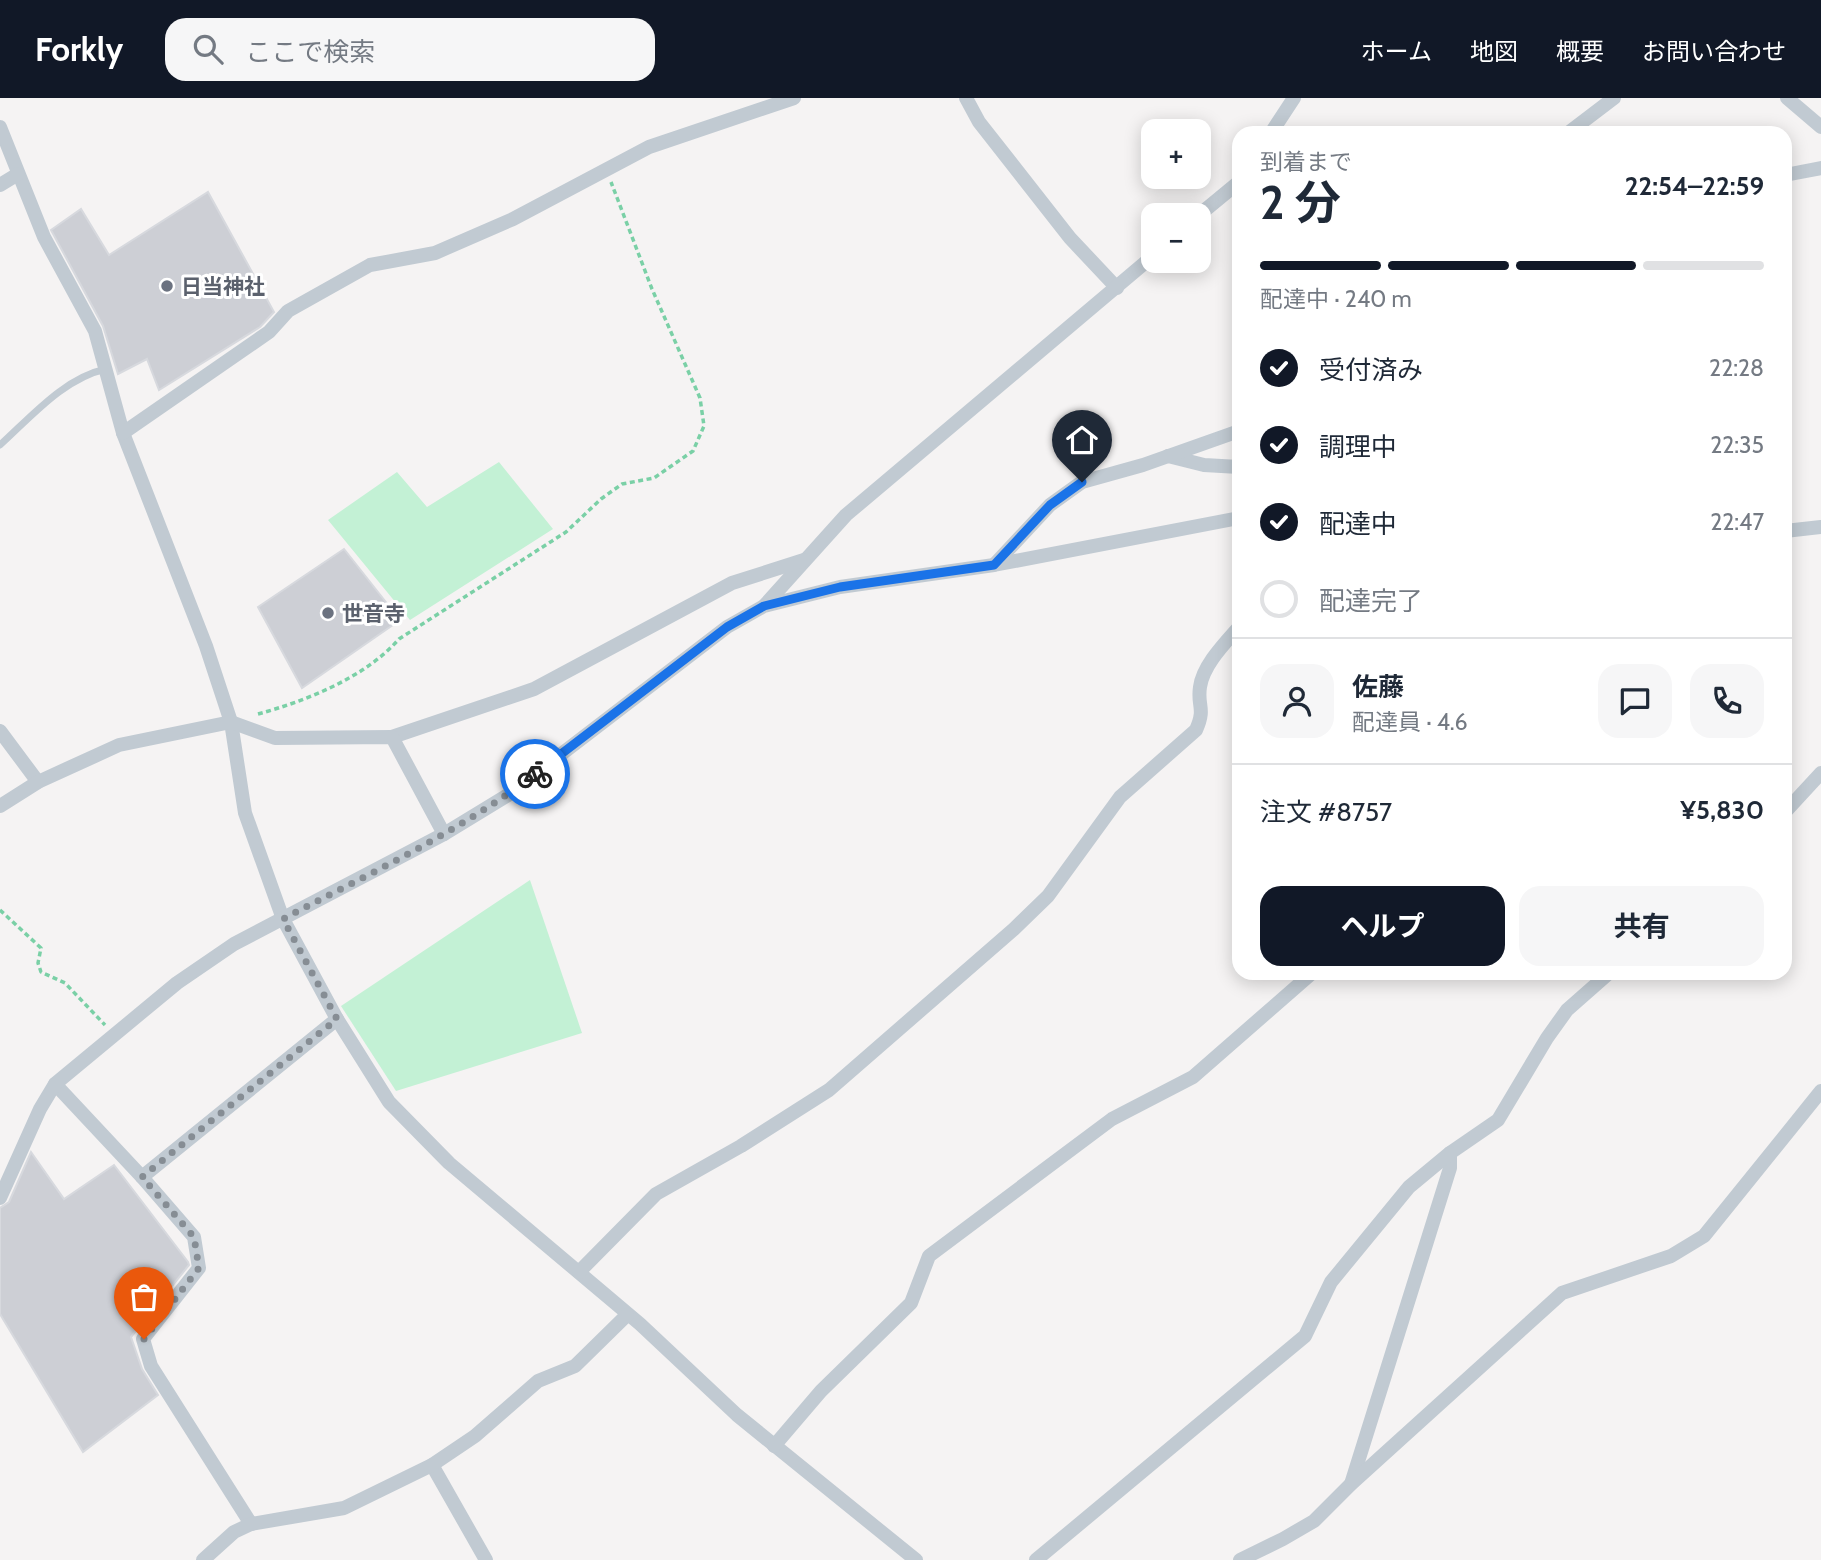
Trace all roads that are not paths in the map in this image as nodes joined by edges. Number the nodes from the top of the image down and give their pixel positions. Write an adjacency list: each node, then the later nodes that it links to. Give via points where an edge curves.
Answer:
1 (794, 98): 19 (street, via 668,139 513,219 435,253 370,265 288,311 269,332)
2 (966, 98): 17 (street, via 979,122 1063,229)
3 (1294, 98): 6 (street)
4 (1614, 98): 7 (street)
5 (1787, 98): 9 (street)
6 (1276, 126)
7 (1577, 126)
8 (0, 127): 11 (street)
9 (1821, 127)
10 (1821, 168): 12 (street)
11 (18, 174): 13 (street); 18 (street, via 44,237 95,331)
12 (1792, 174)
13 (0, 185)
14 (1232, 188): 15 (street)
15 (1211, 205)
16 (1141, 267): 17 (street)
17 (1117, 288): 27 (street, via 846,515)
18 (107, 369): 19 (street); 21 (lane, via 87,373)
19 (123, 433): 31 (street)
20 (1232, 433): 22 (street)
21 (0, 445)
22 (1168, 456): 23 (street); 28 (street, via 1082,482 1050,505)
23 (1232, 467)
24 (1232, 519): 28 (street)
25 (1821, 527): 26 (street)
26 (1792, 530)
27 (806, 560): 29 (street); 33 (street, via 732,583 534,689)
28 (994, 565): 29 (street, via 840,587)
29 (764, 606): 38 (street, via 727,627 508,795)
30 (1232, 634): 48 (street, via 1215,654 1200,686 1203,716 1196,730 1120,797 1048,896 829,1090 656,1194)
31 (231, 722): 33 (street, via 275,738); 35 (street, via 119,744); 39 (street, via 245,813)
32 (0, 731): 35 (street)
33 (392, 737): 38 (street)
34 (1821, 773): 36 (street)
35 (38, 782): 37 (street)
36 (1792, 804)
37 (0, 806)
38 (444, 834): 39 (street)
39 (283, 919): 42 (street); 43 (street, via 233,944 177,983)
40 (1304, 980): 50 (street, via 1193,1077 1112,1119 929,1256 911,1303 821,1391)
41 (1601, 980): 45 (street, via 1567,1010 1498,1121)
42 (337, 1019): 46 (street); 48 (street, via 389,1102 449,1163)
43 (55, 1084): 46 (street); 47 (street)
44 (1821, 1091): 52 (street, via 1704,1236 1671,1256 1562,1293)
45 (1450, 1153): 52 (street, via 1450,1168); 57 (street, via 1409,1187 1331,1282 1305,1336)
46 (142, 1177): 53 (street, via 194,1237 199,1268 144,1339 151,1366)
47 (0, 1198)
48 (579, 1272): 49 (street)
49 (627, 1315): 50 (street); 51 (street, via 575,1366 538,1381 475,1436)
50 (774, 1447): 56 (street)
51 (432, 1465): 53 (street, via 344,1508); 55 (street)
52 (1351, 1484): 58 (street, via 1314,1521)
53 (251, 1524): 54 (street, via 234,1532)
54 (203, 1560)
55 (485, 1560)
56 (916, 1560)
57 (1036, 1560)
58 (1240, 1560)

